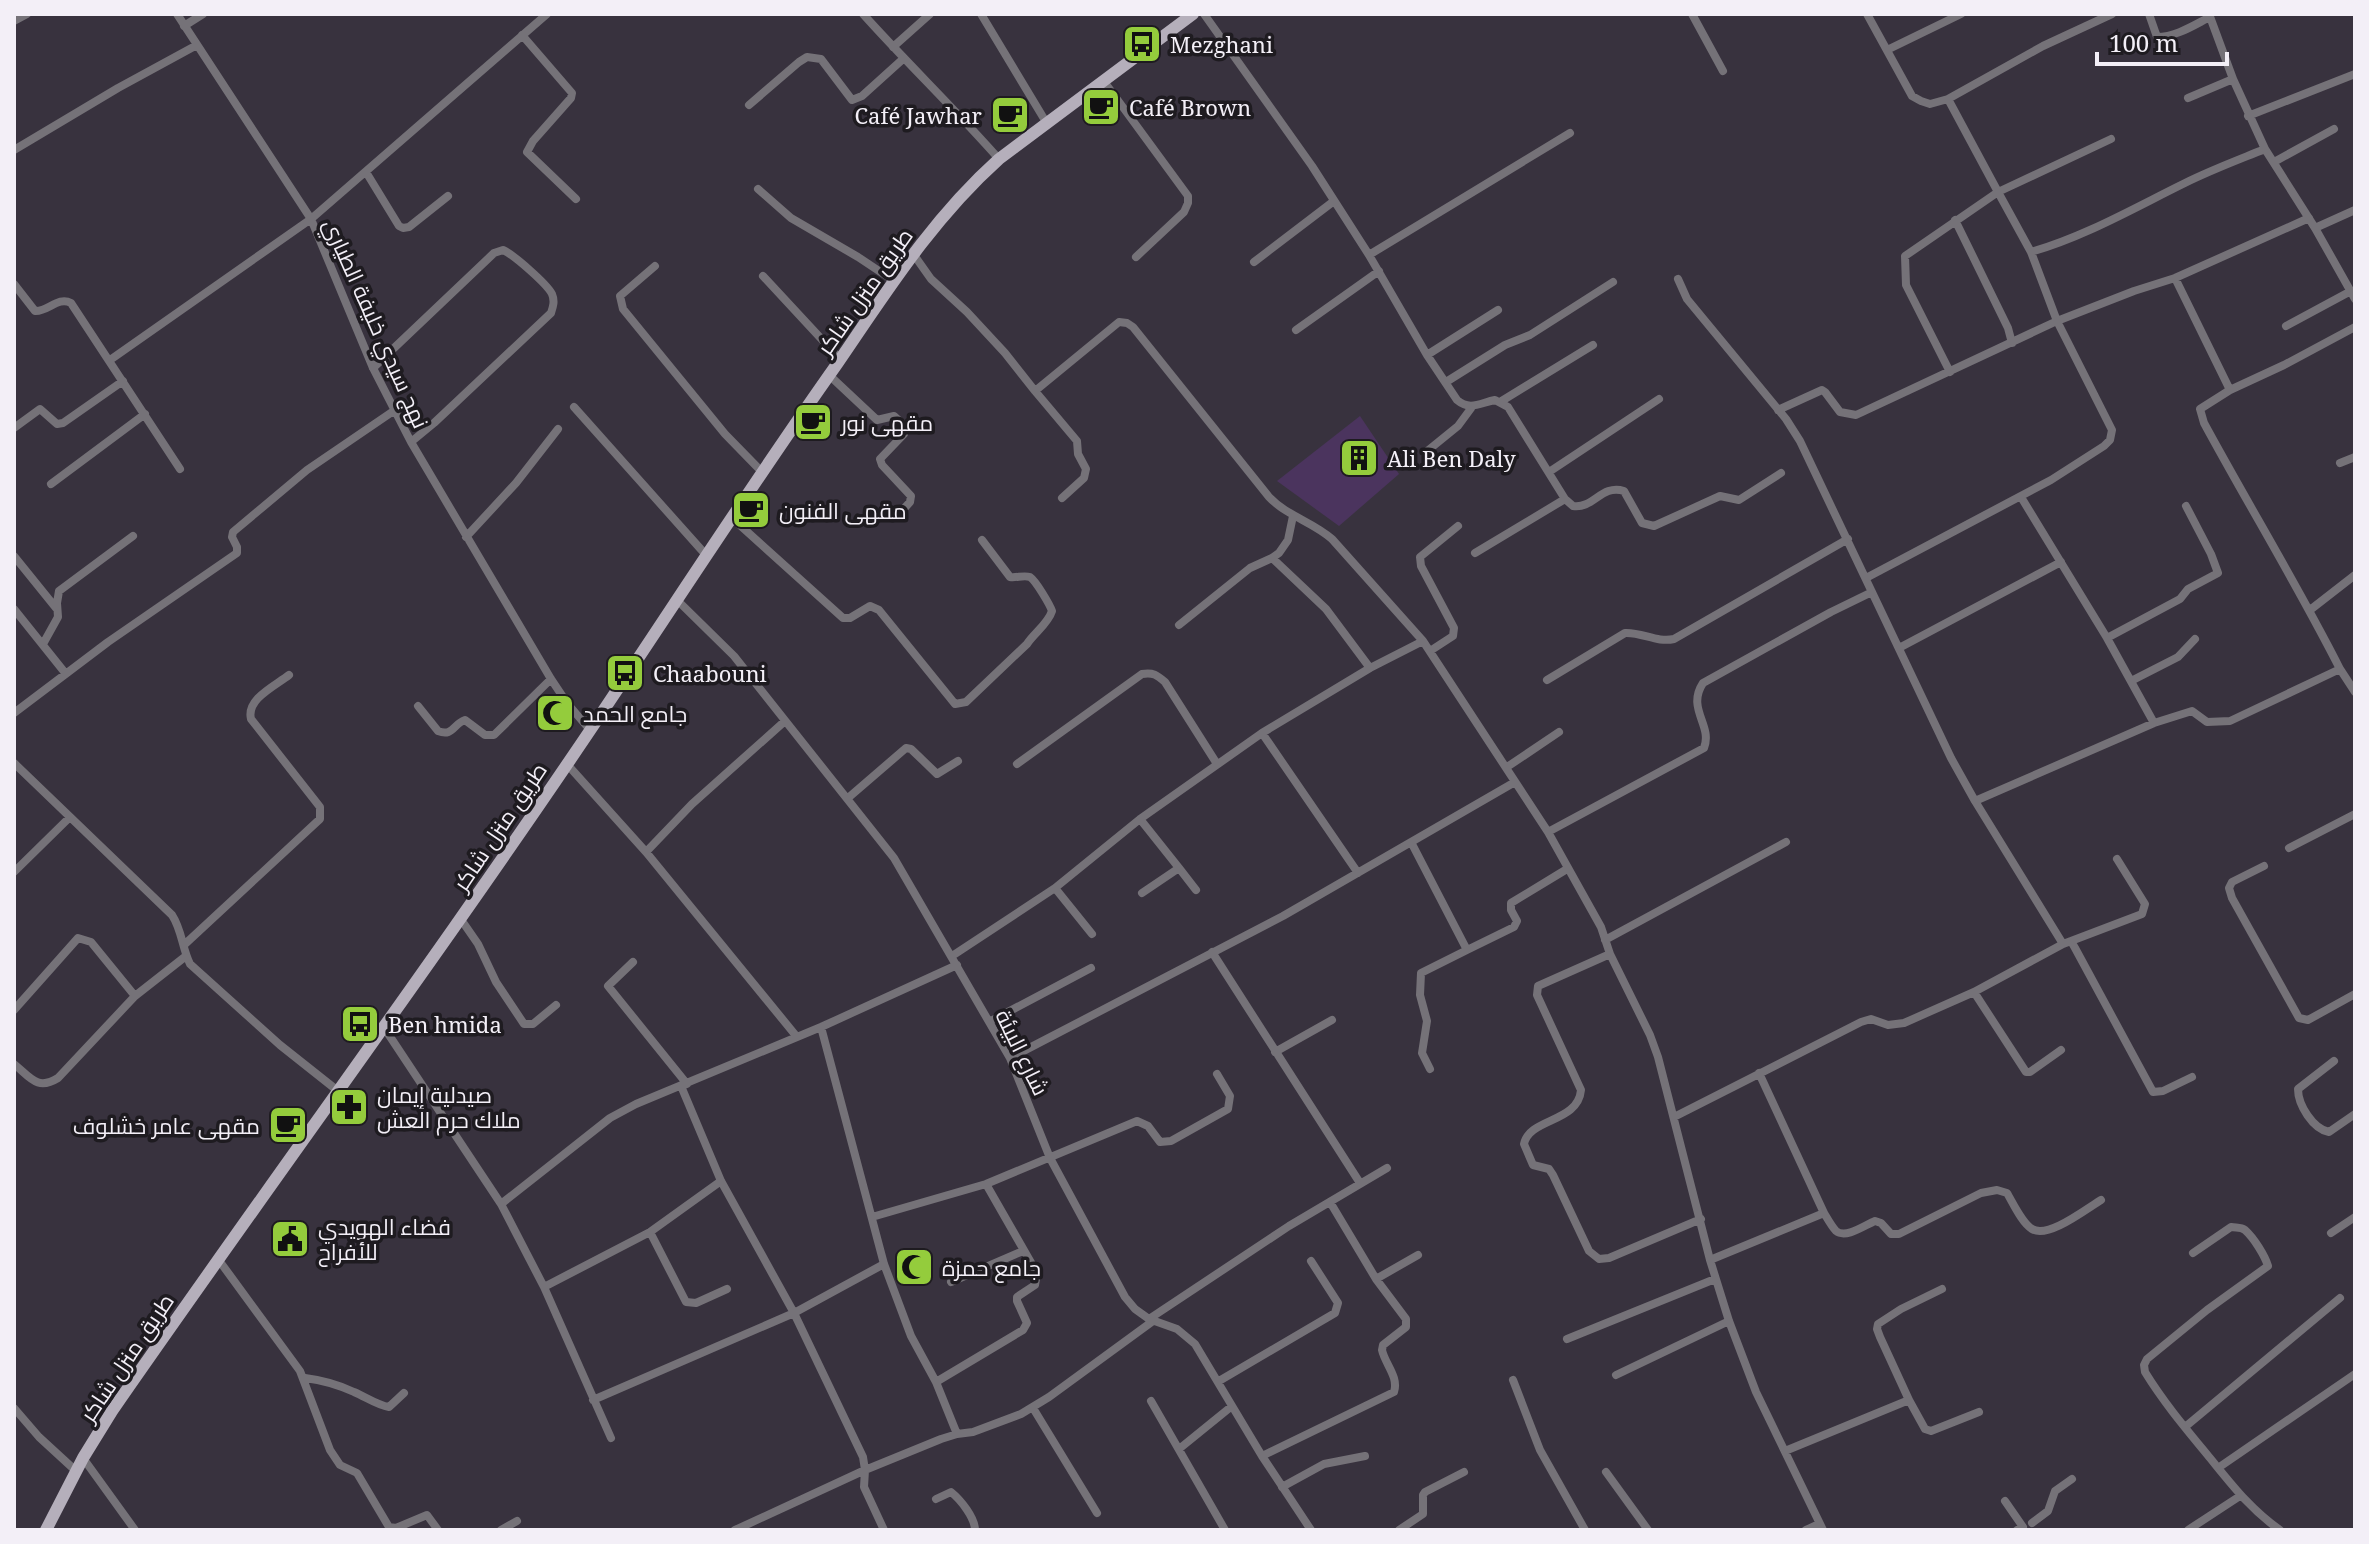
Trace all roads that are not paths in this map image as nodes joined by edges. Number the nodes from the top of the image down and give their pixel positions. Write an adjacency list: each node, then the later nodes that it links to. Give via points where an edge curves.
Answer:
1 (27, 14): 16 (street)
2 (177, 14): 17 (street, نهج سيدي خليفة الطياري)
3 (203, 14): 17 (street)
4 (547, 14): 18 (street)
5 (863, 14): 20 (street)
6 (930, 14): 20 (street)
7 (981, 14): 31 (street)
8 (1193, 14): 26 (main road, طريق منزل شاكر)
9 (1204, 14): 44 (street)
10 (1692, 14): 23 (street)
11 (1867, 14): 21 (street)
12 (1961, 14): 21 (street)
13 (2112, 14): 28 (street)
14 (2149, 14): 15 (street, via 2161,38)
15 (2210, 16): 25 (street)
16 (14, 21)
17 (184, 26): 19 (street, نهج سيدي خليفة الطياري)
18 (522, 35): 39 (street); 43 (street, via 572,93 527,152)
19 (197, 45): 36 (street); 47 (street, نهج سيدي خليفة الطياري)
20 (893, 47): 22 (street)
21 (1887, 50): 28 (street, via 1912,96 1930,104)
22 (903, 59): 29 (street, via 852,100 821,59 807,57); 37 (street)
23 (1723, 71)
24 (2355, 74): 30 (street)
25 (2233, 79): 27 (street); 30 (street)
26 (1103, 80): 31 (main road, طريق منزل شاكر); 53 (street, via 1188,196 1184,212)
27 (2188, 98)
28 (1948, 99): 41 (street)
29 (749, 105)
30 (2248, 116): 35 (street)
31 (1046, 122): 37 (main road, طريق منزل شاكر)
32 (2334, 129): 38 (street)
33 (1570, 133): 52 (street)
34 (2111, 139): 41 (street)
35 (2265, 149): 38 (street); 50 (street, via 2062,243)
36 (14, 150)
37 (999, 159): 51 (main road, طريق منزل شاكر, via 950,207)
38 (2274, 162): 46 (street)
39 (366, 172): 42 (street, via 403,228); 47 (street)
40 (758, 189): 60 (street, via 791,218)
41 (1998, 192): 48 (street); 50 (street)
42 (448, 196)
43 (576, 199)
44 (1334, 201): 52 (street); 54 (street)
45 (2355, 210): 49 (street)
46 (2309, 218): 49 (street); 58 (street)
47 (311, 219): 73 (street); 74 (street, نهج سيدي خليفة الطياري)
48 (1955, 220): 69 (street); 75 (street, via 1909,252 1904,266 1906,285)
49 (2315, 228): 63 (street)
50 (2031, 252): 65 (street)
51 (914, 255): 60 (main road, طريق منزل شاكر); 80 (street)
52 (1369, 255): 56 (street)
53 (1136, 257)
54 (1254, 262)
55 (655, 266): 95 (street, via 620,296 623,309)
56 (1379, 271): 68 (street); 71 (street)
57 (763, 276): 72 (street)
58 (2175, 278): 65 (street); 79 (street)
59 (1678, 279): 86 (street, via 1687,299)
60 (894, 281): 72 (main road, طريق منزل شاكر)
61 (1613, 282): 78 (street)
62 (14, 284): 73 (street, via 35,311 71,303)
63 (2353, 295): 66 (street)
64 (1498, 310): 71 (street)
65 (2057, 321): 69 (street); 99 (street, via 2111,435 2104,446)
66 (2286, 326)
67 (2355, 327): 79 (street)
68 (1296, 330)
69 (2012, 343): 75 (street)
70 (1593, 345): 82 (street)
71 (1427, 355): 78 (street)
72 (840, 359): 76 (main road, طريق منزل شاكر)
73 (110, 360): 77 (street)
74 (373, 368): 85 (street, نهج سيدي خليفة الطياري); 90 (street, via 494,253 503,250 515,256 552,293 551,313)
75 (1950, 372): 86 (street, via 1856,415 1840,412 1820,390)
76 (829, 375): 95 (main road, طريق منزل شاكر); 103 (street, via 877,420 894,416 906,427 880,459 911,496)
77 (123, 381): 87 (street); 88 (street, via 63,423 40,409)
78 (1446, 382): 84 (street, via 1457,400)
79 (2230, 390): 122 (street, via 2206,403 2200,416)
80 (1035, 391): 100 (street, via 1077,441 1086,469 1084,478); 104 (street, via 1112,327 1127,323 1269,497)
81 (1659, 399): 96 (street)
82 (1500, 402): 84 (street); 96 (street)
83 (574, 407): 112 (street)
84 (1472, 407): 91 (street)
85 (395, 410): 90 (street, نهج سيدي خليفة الطياري); 132 (street, via 307,470 233,532 237,553)
86 (1778, 410): 109 (street, via 1800,441)
87 (145, 414): 94 (street); 98 (street)
88 (14, 428)
89 (558, 429): 108 (street)
90 (411, 442): 108 (street, نهج سيدي خليفة الطياري)
91 (1426, 452)
92 (2355, 457): 93 (street)
93 (2340, 463)
94 (180, 469)
95 (762, 472): 105 (main road, طريق منزل شاكر)
96 (1549, 472): 101 (street)
97 (1781, 473): 101 (street, via 1739,500 1720,496 1654,526 1642,523 1619,489 1579,508)
98 (51, 484)
99 (2021, 497): 115 (street); 117 (street)
100 (1062, 498)
101 (1565, 499): 111 (street)
102 (2186, 506): 124 (street, via 2218,573)
103 (901, 512)
104 (1293, 516): 114 (street, via 1288,540); 126 (street, via 1332,539)
105 (732, 518): 110 (street, via 843,618 870,606 879,610 959,705 1027,644 1052,611 1032,580 1010,577); 112 (main road, طريق منزل شاكر)
106 (1458, 526): 129 (street, via 1420,557 1454,628 1453,636)
107 (133, 536): 121 (street, via 59,591)
108 (466, 537): 134 (street, نهج سيدي خليفة الطياري)
109 (1848, 539): 117 (street); 135 (street, via 1674,639 1625,633)
110 (982, 540)
111 (1475, 553)
112 (706, 555): 119 (main road, طريق منزل شاكر)
113 (14, 556): 121 (street)
114 (1272, 558): 123 (street, via 1250,568); 130 (street, via 1326,609)
115 (2061, 562): 124 (street); 128 (street)
116 (2355, 575): 122 (street)
117 (1866, 578): 118 (street)
118 (1872, 592): 128 (street); 157 (street, via 1703,683 1696,702 1707,737 1704,748)
119 (676, 599): 140 (street, شارع البيئة, via 734,656); 142 (main road, طريق منزل شاكر)
120 (14, 609): 127 (street)
121 (57, 609): 127 (street, via 57,620)
122 (2310, 610): 131 (street)
123 (1179, 625)
124 (2107, 638): 136 (street)
125 (2195, 639): 136 (street, via 2178,657)
126 (1423, 641): 129 (street); 130 (street)
127 (43, 644): 132 (street)
128 (1899, 648): 153 (street)
129 (1430, 651): 150 (street)
130 (1370, 668): 144 (street)
131 (2340, 669): 137 (street); 141 (street, via 2230,721 2207,722 2192,711)
132 (66, 674): 139 (street)
133 (289, 675): 175 (street, via 257,699 249,713 320,807 320,819)
134 (551, 679): 138 (street, via 494,735 485,735 465,720 447,734 438,731); 142 (street, نهج سيدي خليفة الطياري)
135 (1547, 680)
136 (2131, 681): 141 (street)
137 (2354, 690)
138 (418, 706)
139 (14, 713)
140 (785, 721): 152 (street, شارع البيئة); 161 (street)
141 (2154, 723): 153 (street)
142 (590, 730): 147 (main road, طريق منزل شاكر)
143 (1559, 732): 150 (street)
144 (1262, 733): 149 (street); 167 (street)
145 (958, 761): 152 (street, via 937,774 906,748)
146 (14, 763): 155 (street)
147 (566, 763): 161 (street); 171 (main road, طريق منزل شاكر)
148 (1017, 764): 149 (street, via 1149,673 1165,682)
149 (1217, 764): 156 (street)
150 (1507, 767): 151 (street)
151 (1515, 782): 157 (street); 158 (street)
152 (848, 798): 180 (street, شارع البيئة, via 889,852)
153 (1975, 801): 174 (street)
154 (2355, 814): 160 (street)
155 (70, 817): 166 (street); 175 (street, via 172,915)
156 (1140, 819): 164 (street); 168 (street)
157 (1548, 832): 165 (street)
158 (1411, 842): 167 (street); 176 (street)
159 (1786, 842): 173 (street)
160 (2289, 848)
161 (646, 852): 192 (street)
162 (2117, 859): 174 (street, via 2145,904 2142,914)
163 (2264, 866): 184 (street, via 2229,888 2299,1018 2308,1020)
164 (1179, 868): 169 (street); 170 (street)
165 (1567, 869): 173 (street); 176 (street, via 1511,903 1514,927)
166 (14, 872)
167 (1358, 873): 177 (street)
168 (1055, 888): 172 (street); 180 (street)
169 (1196, 890)
170 (1142, 893)
171 (460, 918): 186 (street, via 524,1024 533,1024); 190 (main road, طريق منزل شاكر)
172 (1092, 934)
173 (1605, 940): 178 (street)
174 (2067, 942): 183 (street); 201 (street, via 2153,1092)
175 (184, 945): 179 (street)
176 (1467, 950): 198 (street, via 1421,973 1427,1021 1422,1053)
177 (1212, 952): 194 (street); 195 (street)
178 (1610, 954): 205 (street, via 1650,1035); 217 (street, via 1536,989 1578,1081 1580,1098 1570,1110 1528,1134 1524,1144 1533,1165 1549,1169 1589,1251 1599,1259)
179 (186, 956): 185 (street); 203 (street, via 280,1045)
180 (954, 961): 189 (street, شارع البيئة); 191 (street)
181 (633, 962): 202 (street, via 608,986)
182 (1091, 968): 189 (street)
183 (1974, 992): 193 (street, via 2026,1072); 199 (street, via 1897,1025 1861,1022)
184 (2355, 994)
185 (135, 996): 187 (street, via 91,942 78,938); 197 (street, via 49,1084 37,1083)
186 (556, 1005)
187 (14, 1010)
188 (1332, 1020): 194 (street)
189 (989, 1022): 195 (street, شارع البيئة)
190 (383, 1026): 203 (main road, طريق منزل شاكر); 213 (street)
191 (821, 1027): 192 (street); 215 (street)
192 (797, 1037): 202 (street)
193 (2061, 1050)
194 (1275, 1052): 209 (street)
195 (1010, 1058): 206 (street, شارع البيئة)
196 (2334, 1061): 204 (street, via 2298,1089 2300,1103 2318,1129 2329,1132)
197 (14, 1064)
198 (1430, 1069)
199 (1759, 1073): 205 (street); 214 (street)
200 (1217, 1074): 206 (street, via 1230,1096 1228,1109 1171,1141 1160,1142 1137,1121)
201 (2192, 1077)
202 (684, 1085): 208 (street); 213 (street, via 610,1118)
203 (338, 1091): 223 (main road, طريق منزل شاكر)
204 (2355, 1114)
205 (1674, 1117): 217 (street)
206 (1050, 1158): 210 (street); 235 (street, شارع البيئة, via 1125,1297)
207 (1387, 1168): 209 (street)
208 (721, 1181): 218 (street); 234 (street)
209 (1360, 1183): 212 (street)
210 (986, 1184): 215 (street); 220 (street)
211 (2101, 1200): 214 (street, via 2041,1232 2030,1229 2007,1193 1997,1190 1899,1234 1875,1221 1837,1232)
212 (1330, 1202): 227 (street); 235 (street)
213 (501, 1204): 230 (street)
214 (1824, 1213): 224 (street)
215 (872, 1217): 226 (street)
216 (2355, 1217): 219 (street)
217 (1701, 1219): 224 (street)
218 (650, 1232): 230 (street); 231 (street, via 686,1302)
219 (2331, 1233)
220 (1023, 1251): 229 (street); 243 (street, via 1037,1278 1017,1297 1026,1327)
221 (2193, 1253): 252 (street, via 2231,1227 2238,1228 2245,1230 2268,1264 2145,1363 2148,1376)
222 (1418, 1255): 227 (street)
223 (218, 1259): 240 (street); 259 (main road, طريق منزل شاكر)
224 (1710, 1260): 228 (street)
225 (1311, 1261): 242 (street, via 1338,1303 1335,1313)
226 (884, 1264): 234 (street); 243 (street, via 911,1336)
227 (1376, 1279): 257 (street, via 1406,1319 1406,1327 1382,1350 1396,1389)
228 (1715, 1279): 236 (street); 237 (street)
229 (951, 1282)
230 (544, 1287): 245 (street)
231 (727, 1289)
232 (1942, 1289): 246 (street, via 1878,1324)
233 (2340, 1298): 252 (street)
234 (794, 1313): 245 (street); 261 (street)
235 (1151, 1320): 242 (street, شارع البيئة, via 1188,1336); 250 (street)
236 (1729, 1321): 239 (street); 256 (street)
237 (1567, 1339)
238 (2355, 1374): 260 (street)
239 (1616, 1375)
240 (305, 1378): 244 (street, via 383,1406 394,1405); 278 (street, via 330,1450 340,1465 357,1473 389,1527 427,1515)
241 (1513, 1380): 285 (street, via 1540,1450)
242 (1219, 1381): 248 (street, شارع البيئة)
243 (936, 1382): 253 (street)
244 (404, 1393)
245 (593, 1400): 254 (street)
246 (1909, 1400): 251 (street, via 1931,1431); 256 (street)
247 (1151, 1401): 255 (street)
248 (1232, 1406): 255 (street); 257 (street, شارع البيئة)
249 (14, 1408): 262 (street)
250 (1033, 1408): 253 (street); 270 (street)
251 (1979, 1412)
252 (2185, 1427): 260 (street)
253 (957, 1434): 261 (street)
254 (611, 1438)
255 (1179, 1449): 282 (street)
256 (1785, 1451): 273 (street)
257 (1262, 1456): 266 (street, شارع البيئة)
258 (1365, 1456): 266 (street, via 1324,1464)
259 (83, 1458): 262 (main road, طريق منزل شاكر); 277 (street)
260 (2218, 1468): 267 (street)
261 (865, 1470): 275 (street, via 864,1487); 280 (street)
262 (76, 1471): 276 (main road, طريق منزل شاكر)
263 (1464, 1472): 284 (street, via 1425,1492 1423,1514)
264 (1606, 1472): 286 (street)
265 (2072, 1479): 272 (street, via 2055,1491)
266 (1282, 1487): 283 (street, شارع البيئة)
267 (2240, 1496): 288 (street); 289 (street)
268 (936, 1499): 281 (street, via 951,1492)
269 (2005, 1501): 274 (street)
270 (1097, 1513)
271 (517, 1521): 279 (street)
272 (2035, 1526): 274 (street)
273 (1821, 1527): 287 (street)
274 (2020, 1528)
275 (881, 1529)
276 (46, 1530)
277 (135, 1530)
278 (438, 1530)
279 (501, 1530)
280 (735, 1530)
281 (975, 1530)
282 (1225, 1530)
283 (1311, 1530)
284 (1399, 1530)
285 (1585, 1530)
286 (1648, 1530)
287 (1806, 1530)
288 (2188, 1530)
289 (2280, 1530)

